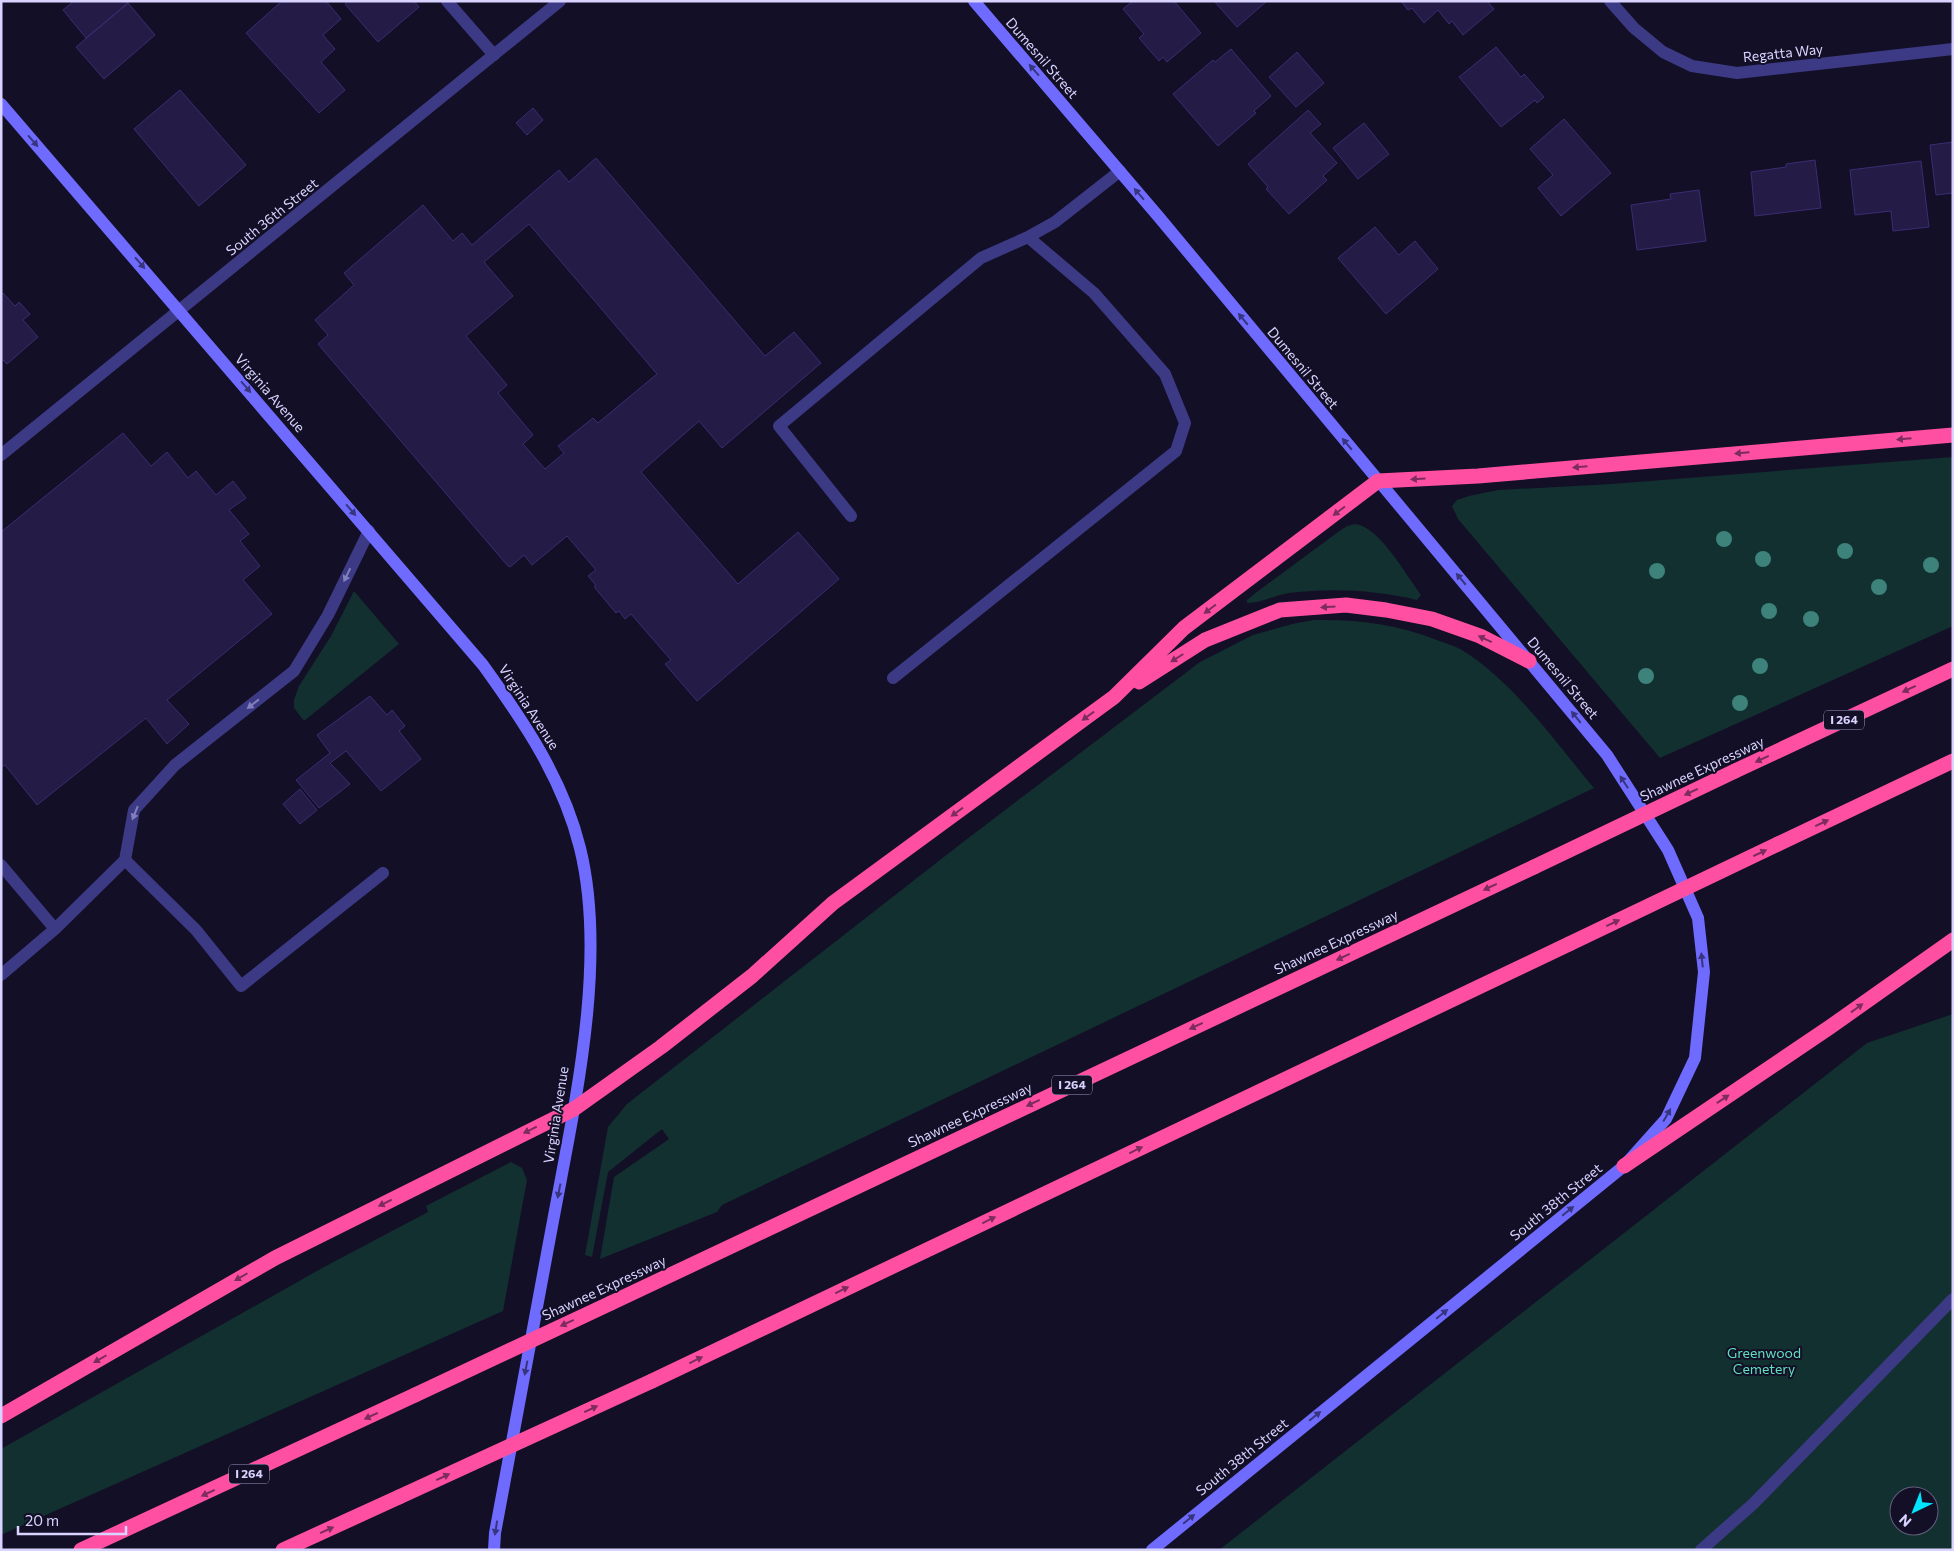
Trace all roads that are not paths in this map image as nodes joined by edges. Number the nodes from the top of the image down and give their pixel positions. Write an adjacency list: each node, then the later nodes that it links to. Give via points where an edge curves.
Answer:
1 (447, 1): 6 (street)
2 (560, 1): 6 (street, South 36th Street)
3 (974, 1): 8 (main road, Dumesnil Street, one-way to 3)
4 (1610, 1): 5 (street, Regatta Way, via 1634,28 1663,52 1692,66 1737,73)
5 (1953, 49)
6 (494, 55): 10 (street, South 36th Street)
7 (1, 104): 10 (main road, Virginia Avenue, one-way to 10)
8 (1120, 171): 9 (street, via 1055,222); 13 (main road, Dumesnil Street, one-way to 8)
9 (1028, 237): 14 (street, via 981,258 779,426); 18 (street, via 1094,293 1166,374 1185,424 1176,451)
10 (181, 310): 12 (street, South 36th Street); 15 (main road, Virginia Avenue, one-way to 15)
11 (1953, 435): 13 (highway, one-way to 13, via 1488,475)
12 (1, 455)
13 (1378, 481): 16 (main road, Dumesnil Street, one-way to 13); 19 (highway, one-way to 19, via 1184,628)
14 (852, 516)
15 (369, 531): 22 (street, one-way to 22, via 328,615 294,671 175,765 134,810); 28 (main road, Virginia Avenue, via 483,665 526,725 552,770 564,799 580,847 588,890 590,934 587,1010)
16 (1529, 661): 19 (highway, one-way to 19, via 1464,631 1386,610 1346,605 1280,610 1205,640); 20 (main road, Dumesnil Street, one-way to 16)
17 (1953, 669): 32 (highway, Shawnee Expressway / I 264, one-way to 32, bridge)
18 (893, 678)
19 (1114, 698): 28 (highway, one-way to 28, via 833,903 744,982)
20 (1607, 755): 29 (main road, South 38th Street, one-way to 20, via 1666,1119 1695,1058 1704,972 1698,918 1668,850)
21 (1953, 761): 33 (highway, one-way to 21, bridge, via 652,1381)
22 (125, 860): 24 (street, via 196,930 241,986); 25 (street)
23 (1, 865): 25 (street)
24 (383, 874)
25 (55, 929): 27 (street)
26 (1953, 940): 29 (highway, one-way to 26)
27 (1, 975)
28 (574, 1109): 31 (highway, one-way to 31, via 275,1258); 34 (main road, Virginia Avenue, one-way to 34, via 496,1524)
29 (1624, 1166): 35 (main road, South 38th Street, one-way to 29)
30 (1953, 1300): 36 (street, via 1753,1504)
31 (1, 1416)
32 (81, 1550)
33 (283, 1550)
34 (494, 1550)
35 (1152, 1550)
36 (1701, 1550)

